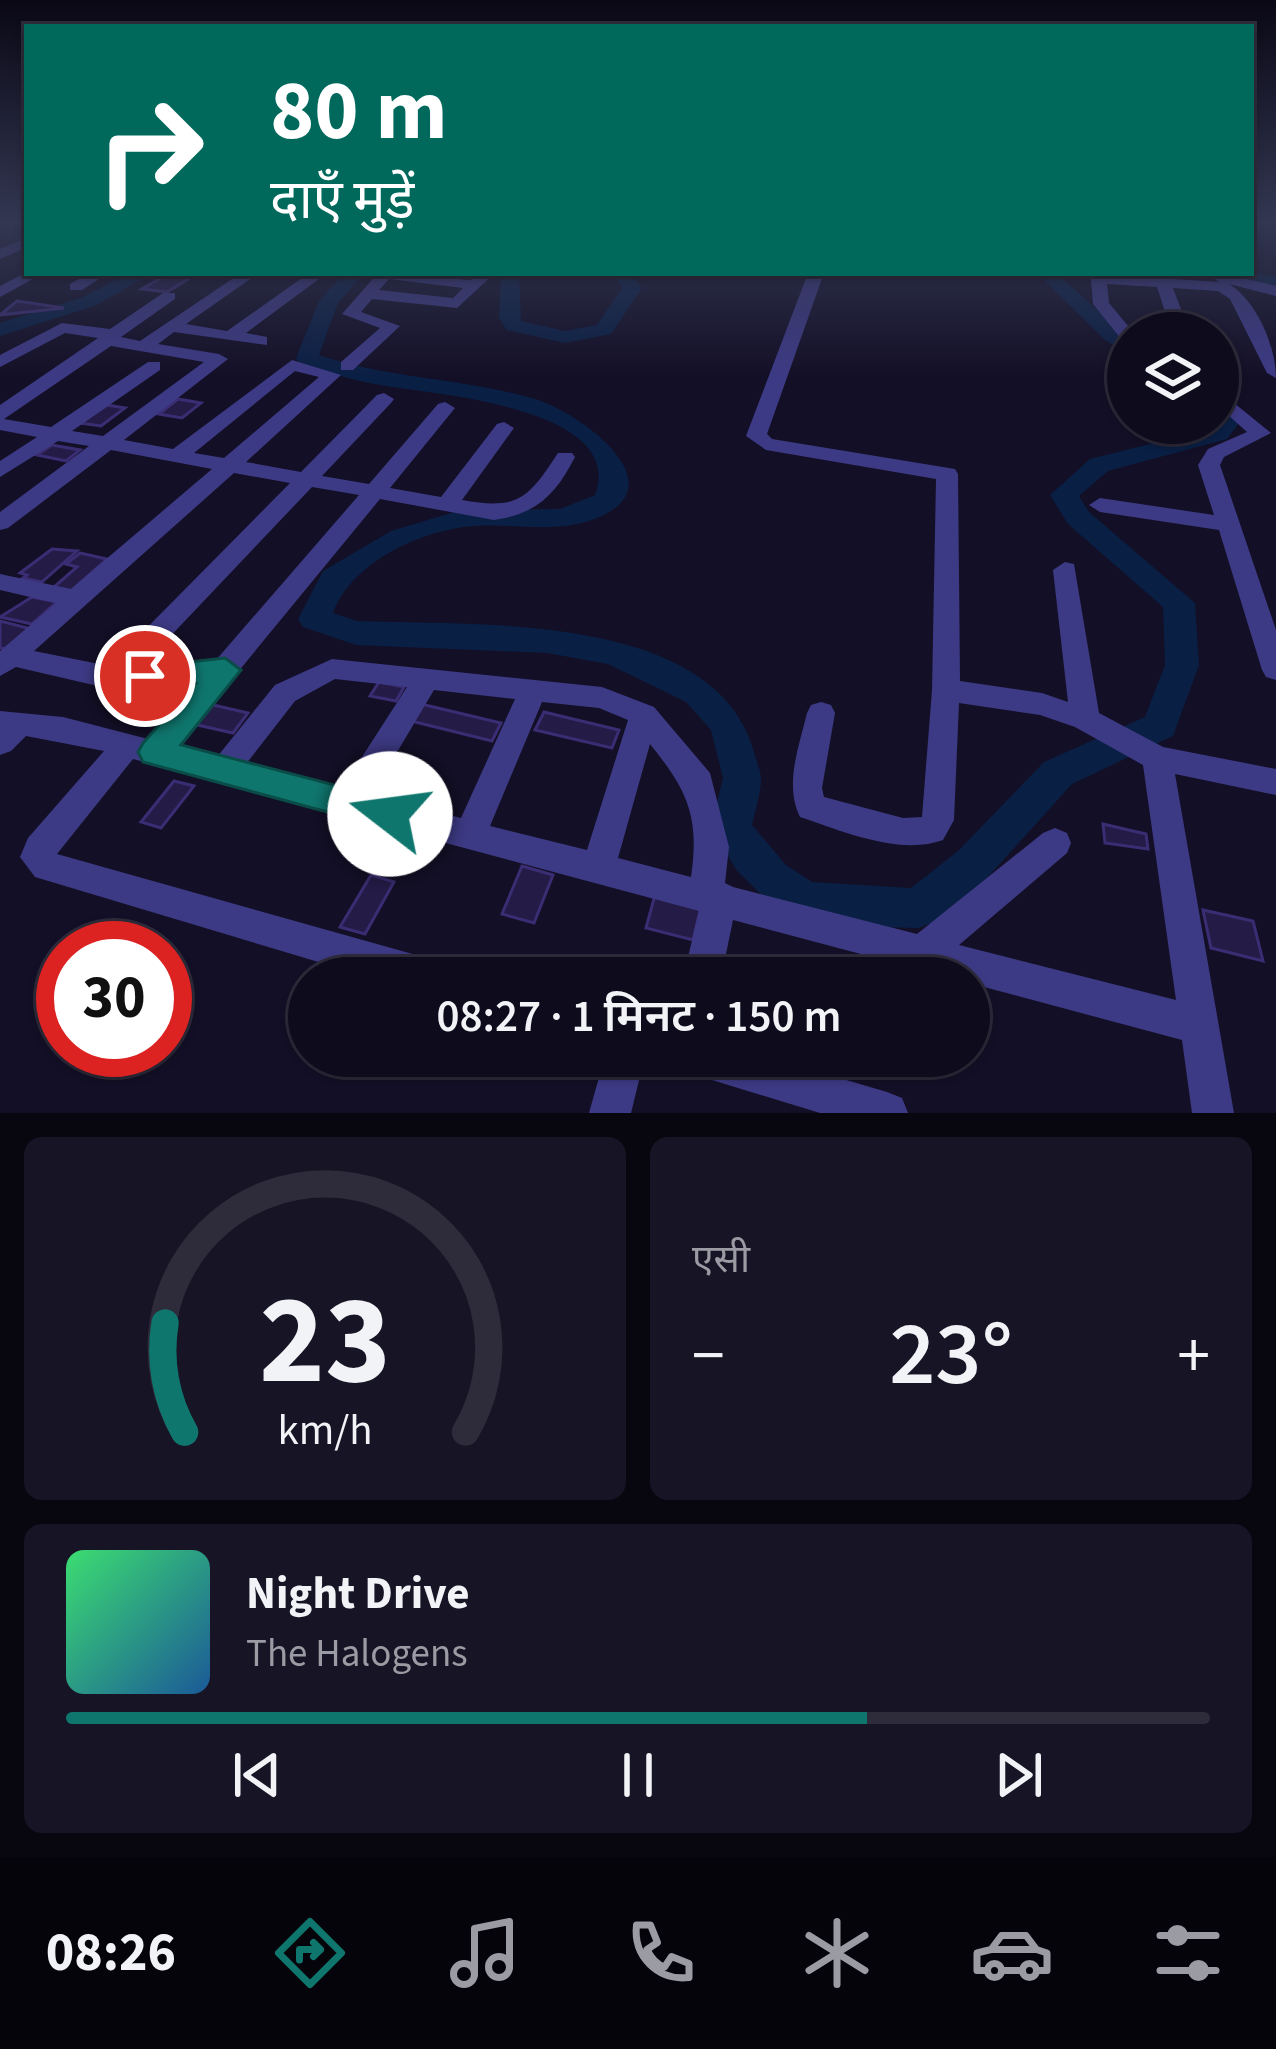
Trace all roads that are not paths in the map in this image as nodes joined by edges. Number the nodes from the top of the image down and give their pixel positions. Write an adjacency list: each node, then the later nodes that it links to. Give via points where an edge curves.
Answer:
1 (30, 276): 13 (street)
2 (94, 276): 11 (street)
3 (247, 276): 18 (street)
4 (315, 276): 19 (street)
5 (383, 276): 14 (street)
6 (434, 276): 9 (street)
7 (815, 276): 55 (street, via 758,440 947,474)
8 (1208, 276): 12 (street)
9 (481, 279): 14 (street, via 457,303)
10 (1163, 282): 16 (street, via 1099,279); 17 (street); 26 (street, via 1234,292)
11 (76, 286)
12 (1276, 291)
13 (0, 292)
14 (367, 294): 24 (street, via 350,314 392,324)
15 (169, 296): 20 (street)
16 (1108, 312)
17 (1174, 312)
18 (172, 327): 19 (street); 22 (street)
19 (231, 336): 21 (street)
20 (110, 338): 22 (street); 23 (street, via 57,330); 30 (street)
21 (261, 340)
22 (143, 346): 35 (street, via 219,358)
23 (0, 362)
24 (347, 365)
25 (154, 366): 33 (street)
26 (1276, 374)
27 (384, 399): 40 (street)
28 (445, 408): 41 (street)
29 (1239, 412): 34 (street)
30 (0, 414)
31 (0, 424): 33 (street)
32 (504, 428): 43 (street)
33 (54, 434): 35 (street); 39 (street)
34 (1269, 434): 45 (street, via 1210,458)
35 (109, 444): 36 (street); 44 (street)
36 (178, 456): 38 (street); 38 (street, via 292,365 332,374)
37 (566, 457): 43 (street, via 527,507 494,513)
38 (226, 465): 40 (street); 48 (street)
39 (0, 471)
40 (305, 480): 41 (street); 52 (street)
41 (374, 492): 43 (street); 50 (street)
42 (1100, 505): 45 (street)
43 (446, 506)
44 (0, 523)
45 (1227, 524): 51 (street)
46 (1065, 570): 58 (street)
47 (0, 582): 48 (street)
48 (76, 599): 49 (street)
49 (6, 661): 52 (street)
50 (225, 670): 52 (street); 61 (street)
51 (1276, 670)
52 (115, 677)
53 (425, 680): 54 (street); 62 (street, via 362,668 315,674 286,693); 64 (street)
54 (533, 690): 57 (street, via 602,698); 65 (street)
55 (946, 690): 56 (street, via 938,820 918,833 812,807 806,788); 58 (street)
56 (821, 712)
57 (644, 715): 67 (street); 68 (street, via 699,782)
58 (1085, 718): 60 (street)
59 (7, 729): 61 (street)
60 (1136, 748): 63 (street); 72 (street)
61 (141, 749): 62 (street); 70 (street, via 37,857)
62 (224, 770): 64 (street)
63 (1276, 782)
64 (350, 803): 65 (street)
65 (470, 835): 67 (street)
66 (1055, 843): 69 (street)
67 (598, 868): 68 (street)
68 (713, 896): 69 (street); 71 (street)
69 (924, 951): 72 (street)
70 (361, 957)
71 (705, 957)
72 (1199, 1025): 77 (street)
73 (619, 1077): 75 (street)
74 (768, 1077): 76 (street)
75 (610, 1113)
76 (887, 1113)
77 (1213, 1113)

